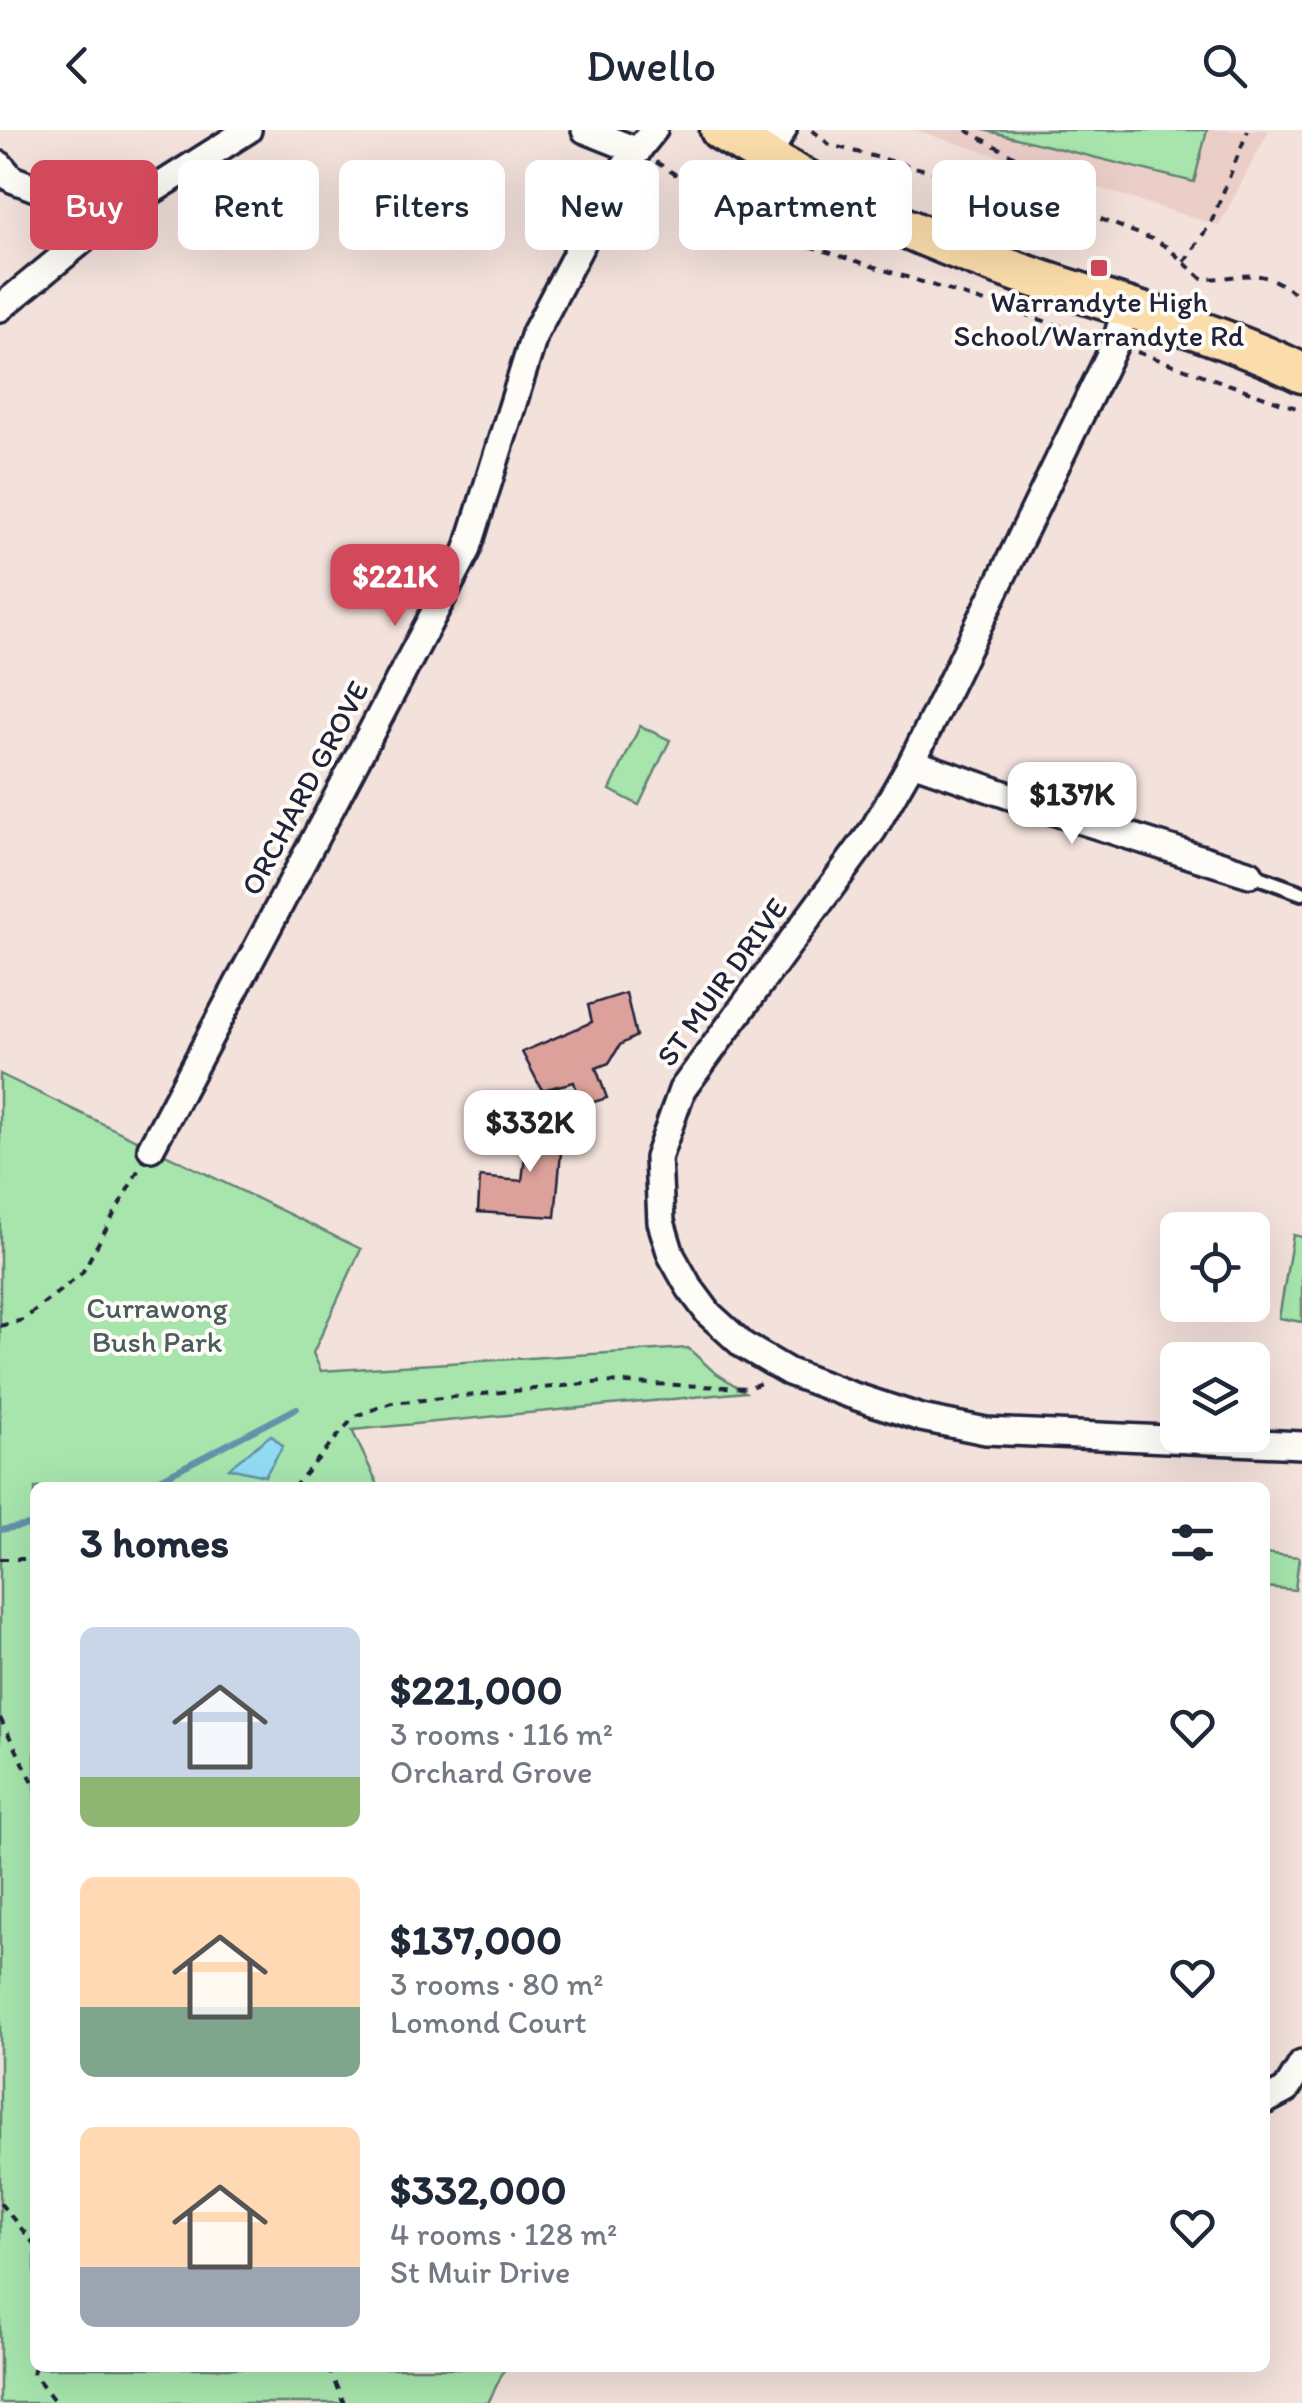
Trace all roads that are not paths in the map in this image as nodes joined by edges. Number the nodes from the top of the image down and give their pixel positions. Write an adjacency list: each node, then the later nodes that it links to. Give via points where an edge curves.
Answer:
1 (248, 130): 9 (street)
2 (586, 130): 6 (street)
3 (654, 130): 6 (street, ORCHARD GROVE)
4 (720, 130): 5 (main road)
5 (775, 144): 12 (main road, via 898,226)
6 (638, 151): 17 (street, ORCHARD GROVE, via 617,176 534,333 467,551)
7 (0, 165): 8 (street, via 12,180)
8 (30, 187)
9 (158, 188)
10 (72, 250): 11 (street)
11 (0, 308)
12 (1126, 308): 13 (main road); 14 (street, ST MUIR DRIVE, via 1115,344)
13 (1302, 373)
14 (912, 762): 15 (street); 18 (street, ST MUIR DRIVE, via 873,830 682,1090 658,1158 661,1222 689,1287 742,1346 789,1372 921,1418 986,1431)
15 (1250, 874): 16 (lane)
16 (1302, 893)
17 (151, 1148)
18 (1302, 1444)
19 (1302, 2064): 20 (street, via 1286,2090)
20 (1270, 2098)

